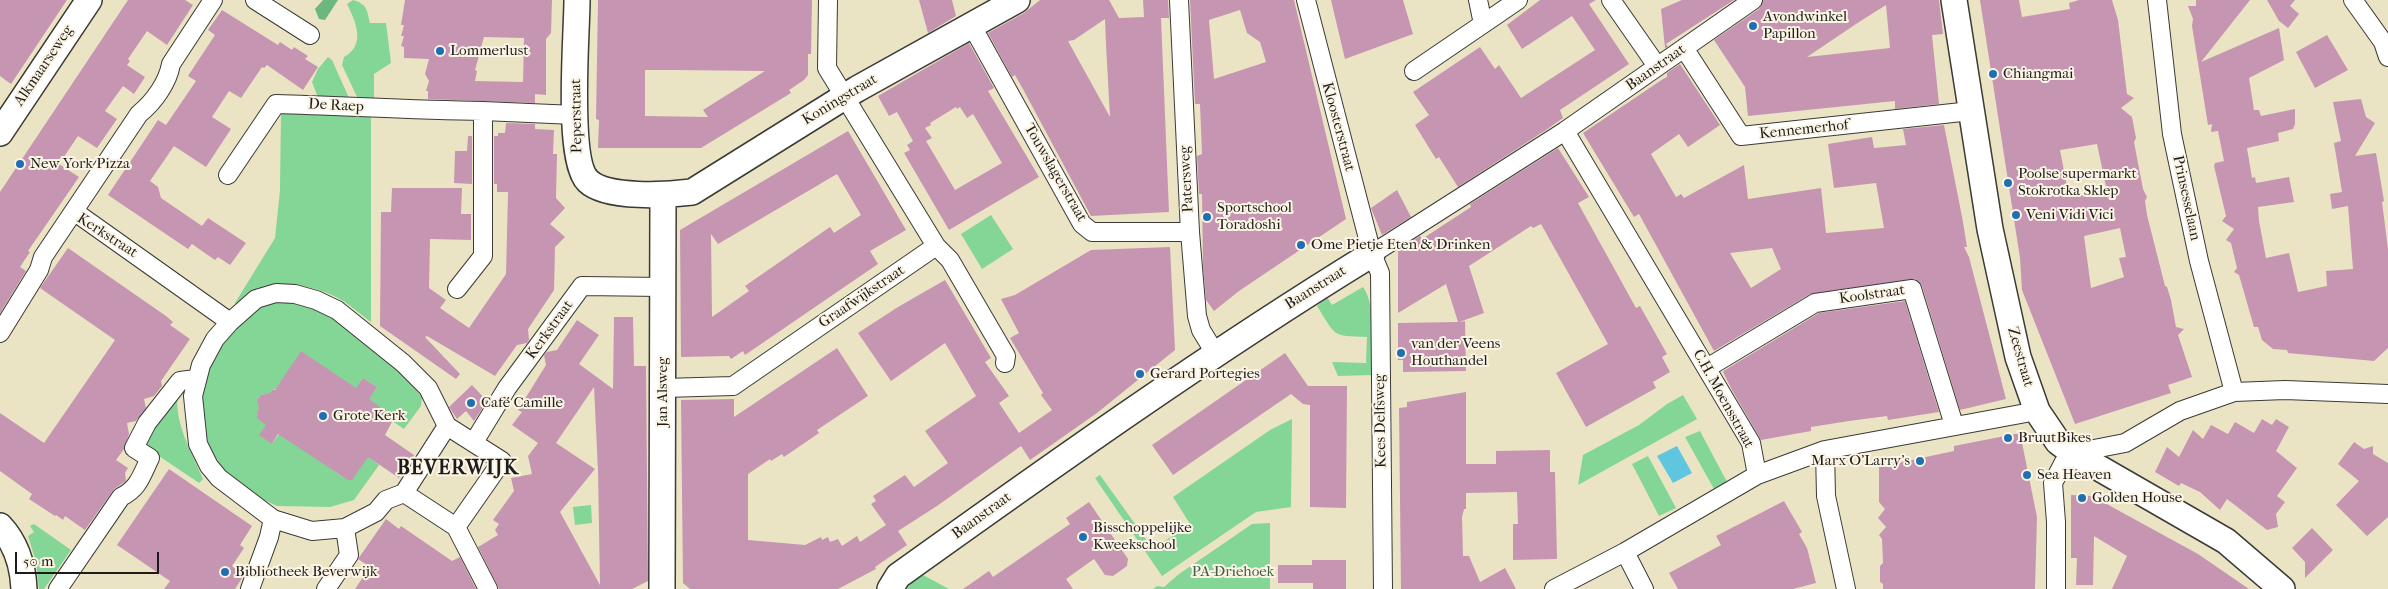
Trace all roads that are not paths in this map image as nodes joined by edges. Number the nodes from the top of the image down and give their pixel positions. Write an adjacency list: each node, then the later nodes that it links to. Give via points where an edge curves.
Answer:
1 (89, 0): 28 (street, Alkmaarseweg)
2 (213, 0): 31 (street, via 171,64 169,76)
3 (255, 0): 18 (street)
4 (577, 0): 26 (street, Peperstraat)
5 (828, 0): 23 (street, via 827,68)
6 (1017, 0): 17 (street, Koningstraat)
7 (1179, 0): 32 (street, Patersweg)
8 (1306, 0): 34 (street, Kloosterstraat)
9 (1478, 0): 16 (street)
10 (1518, 0): 16 (street)
11 (1611, 0): 21 (street)
12 (1753, 0): 19 (street, Baanstraat)
13 (1954, 0): 25 (street, Zeestraat)
14 (2157, 0): 44 (street, Prinsesselaan, via 2172,134)
15 (2353, 0): 20 (street, via 2383,42)
16 (1483, 24): 22 (street)
17 (972, 26): 23 (street, Koningstraat); 32 (street, Touwslagerstraat, via 1082,224 1092,232)
18 (310, 35)
19 (1684, 48): 21 (street, Baanstraat); 25 (street, Kennemerhof, via 1741,136)
20 (2388, 57)
21 (1657, 66): 27 (street, Baanstraat)
22 (1414, 71)
23 (844, 97): 30 (street, Koningstraat, via 692,192); 33 (street)
24 (483, 111): 26 (street); 29 (street, De Raep, via 276,104); 36 (street, via 483,256)
25 (1971, 111): 46 (street, Zeestraat, via 2002,289 2018,357)
26 (575, 115): 30 (street, Peperstraat, via 580,170 587,180 596,187 609,190)
27 (1565, 131): 34 (street, Baanstraat); 41 (street, C.H. Moensstraat)
28 (0, 133)
29 (228, 175)
30 (663, 196): 35 (street, Jan Alsweg)
31 (74, 212): 37 (street, Kerkstraat); 38 (street, Kerkstraat)
32 (1190, 232): 39 (street, Patersweg, via 1197,316 1201,330)
33 (936, 246): 40 (street, via 950,260 1006,356); 43 (street, Graafwijkstraat, via 733,386)
34 (1372, 254): 39 (street, Baanstraat); 66 (street, Kees Delfsweg, via 1380,273)
35 (664, 287): 43 (street, Jan Alsweg); 49 (street, Kerkstraat, via 582,286 507,388)
36 (457, 289)
37 (230, 322): 42 (street, via 208,350); 48 (street, via 256,299 276,293 295,294 337,310 403,363 428,388)
38 (0, 332)
39 (1215, 353): 65 (street, Baanstraat, via 898,576)
40 (1005, 363)
41 (1707, 368): 47 (street, Koolstraat, via 1815,303 1912,289); 52 (street, C.H. Moensstraat, via 1751,443)
42 (196, 379): 54 (street, via 193,396 198,444 209,466 219,478); 60 (street, via 180,380 147,422 134,448 150,458 133,491 121,497)
43 (664, 388): 64 (street, Jan Alsweg)
44 (2234, 392): 45 (street, via 2285,390); 51 (street, via 2180,411 2126,443)
45 (2388, 394)
46 (2037, 411): 47 (street); 51 (street, Zeestraat, via 2058,442)
47 (1954, 425): 50 (street)
48 (447, 426): 49 (street); 53 (street)
49 (474, 442): 56 (street, via 502,461)
50 (1825, 450): 52 (street); 69 (street, via 1826,496)
51 (2073, 453): 70 (street, via 2053,483); 71 (street, Zeestraat, via 2226,541)
52 (1757, 475): 58 (street)
53 (404, 493): 56 (street); 57 (street, via 386,500 376,512)
54 (274, 519): 57 (street, via 312,531); 61 (street)
55 (0, 526): 59 (street, via 9,536 19,558)
56 (456, 527): 63 (street)
57 (345, 528): 62 (street, via 349,555)
58 (1625, 552): 67 (street); 68 (street)
59 (24, 589)
60 (58, 589)
61 (250, 589)
62 (326, 589)
63 (488, 589)
64 (662, 589)
65 (890, 589)
66 (1383, 589)
67 (1554, 589)
68 (1644, 589)
69 (1846, 589)
70 (2056, 589)
71 (2282, 589)

